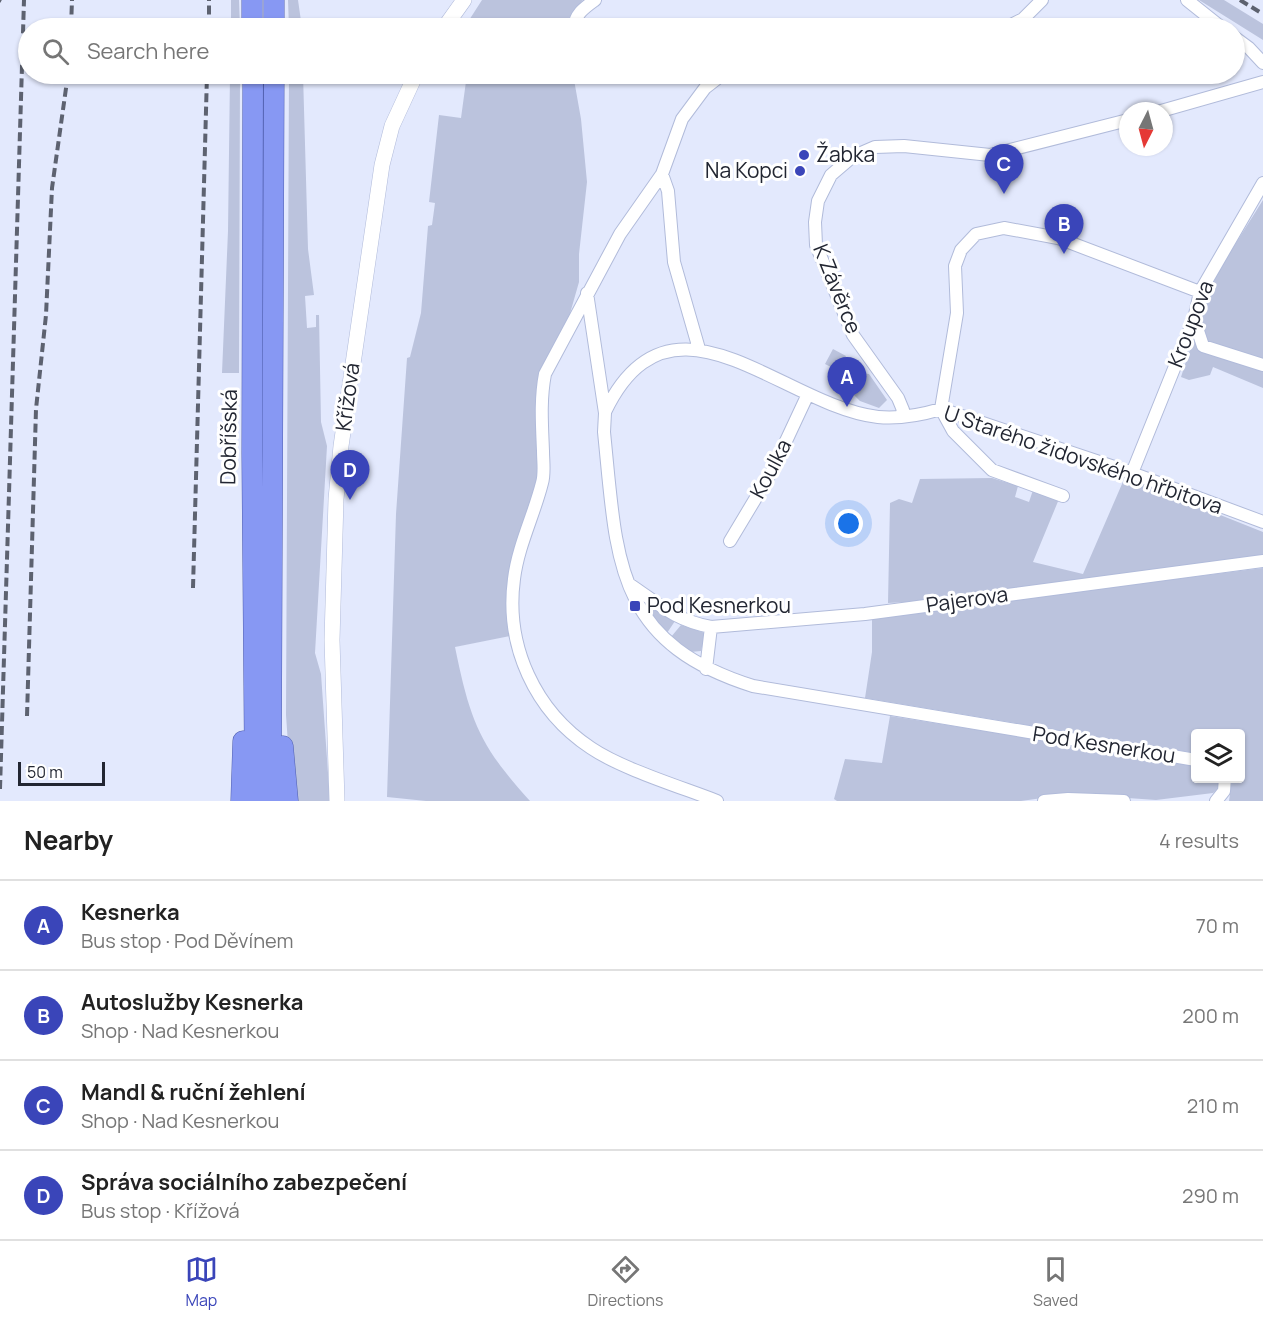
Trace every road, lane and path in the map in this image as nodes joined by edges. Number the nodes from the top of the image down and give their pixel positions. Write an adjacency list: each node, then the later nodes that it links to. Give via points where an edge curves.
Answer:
1 (252, 0): 7 (highway)
2 (274, 0): 8 (highway)
3 (464, 0): 9 (street)
4 (595, 0): 10 (street)
5 (1042, 0): 11 (street)
6 (1187, 0): 12 (street)
7 (252, 18)
8 (274, 18)
9 (451, 18)
10 (576, 18)
11 (1024, 18)
12 (1210, 18)
13 (1245, 47): 14 (street)
14 (1263, 63)
15 (1263, 82): 20 (street)
16 (253, 84): 42 (highway, Dobříšská)
17 (274, 84): 43 (highway, Dobříšská)
18 (411, 84): 51 (street, Křížová, via 392,126 382,165 341,446 332,640)
19 (710, 84): 22 (street, via 682,119)
20 (1173, 108)
21 (1119, 122): 34 (street, K Závěrce, via 990,155 904,146 875,147 852,157 831,174 818,201 816,245 853,335 898,398)
22 (662, 174): 25 (street, via 620,234); 27 (street, via 668,191 674,262)
23 (1263, 183): 24 (street, Kroupova)
24 (1200, 292): 26 (street, Kroupova); 32 (street, via 1058,238 1004,228 976,234 961,250 955,266 957,313)
25 (587, 293): 29 (street, Pod Kesnerkou); 52 (street, via 549,364 541,392 543,481 516,564 512,597 520,658 534,688 560,723 592,749)
26 (1194, 319): 28 (street, via 1203,346); 35 (street, Kroupova)
27 (699, 349): 30 (street, via 657,355 636,367); 31 (street, U Starého židovského hřbitova, via 721,354)
28 (1263, 365)
29 (598, 370): 30 (street); 33 (street, Pod Kesnerkou)
30 (620, 384): 33 (street)
31 (808, 394): 34 (street, U Starého židovského hřbitova, via 865,414); 38 (street, Koulka, via 772,471)
32 (941, 408): 34 (street, U Starého židovského hřbitova); 35 (street, U Starého židovského hřbitova); 36 (street, via 953,431 993,470)
33 (604, 413): 40 (street, Pod Kesnerkou, via 615,536)
34 (901, 416)
35 (1132, 473): 37 (street, U Starého židovského hřbitova)
36 (1063, 496)
37 (1263, 522)
38 (730, 542)
39 (1263, 561): 41 (street, Pajerova, via 865,614)
40 (627, 583): 41 (street, via 682,620); 44 (street, Pod Kesnerkou, via 651,625)
41 (711, 627): 44 (street)
42 (254, 640): 47 (highway, via 243,714); 48 (highway, Dobříšská)
43 (274, 656): 49 (highway, Dobříšská); 50 (highway)
44 (706, 669): 45 (street, Pod Kesnerkou, via 753,686)
45 (1191, 759)
46 (1225, 783): 55 (street, via 1224,792)
47 (241, 801)
48 (255, 801)
49 (271, 801)
50 (288, 801)
51 (337, 801)
52 (717, 801)
53 (1044, 801): 54 (street)
54 (1124, 801)
55 (1216, 801)

